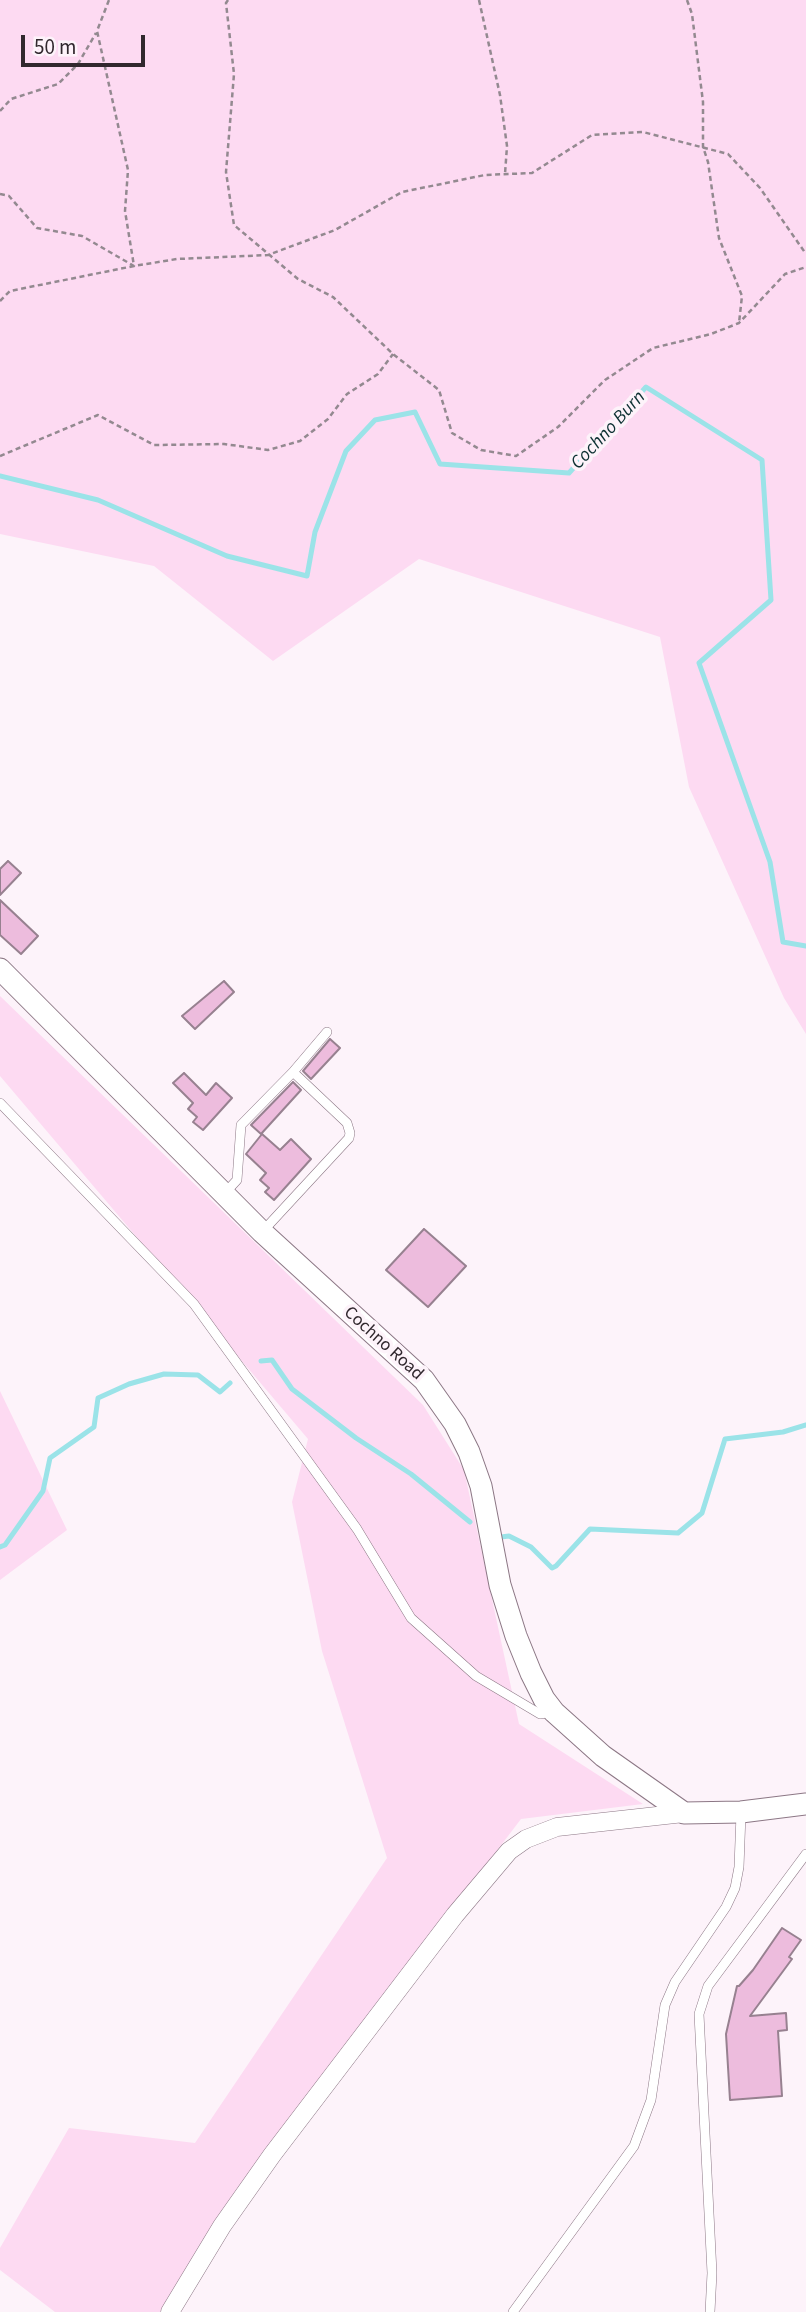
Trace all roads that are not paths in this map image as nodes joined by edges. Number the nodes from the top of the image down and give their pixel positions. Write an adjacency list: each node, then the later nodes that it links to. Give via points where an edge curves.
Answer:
1 (0, 969): 5 (street, Cochno Road)
2 (327, 1032): 3 (lane)
3 (293, 1072): 5 (lane, via 242,1125 237,1180); 6 (lane, via 347,1123 350,1133)
4 (0, 1103): 7 (lane, via 194,1304 357,1529 411,1618 476,1676 540,1714)
5 (224, 1194): 6 (street, Cochno Road)
6 (262, 1232): 7 (street, Cochno Road, via 424,1380 455,1424 481,1486 500,1585 516,1636 531,1674)
7 (554, 1712): 10 (street, Cochno Road, via 603,1756)
8 (806, 1804): 9 (street)
9 (741, 1812): 10 (street); 13 (lane, via 735,1888 665,2005 651,2100 634,2146)
10 (684, 1814): 12 (street, via 556,1827 509,1851 272,2155)
11 (806, 1854): 14 (lane, via 708,1986 699,2014)
12 (170, 2312)
13 (513, 2312)
14 (710, 2312)

